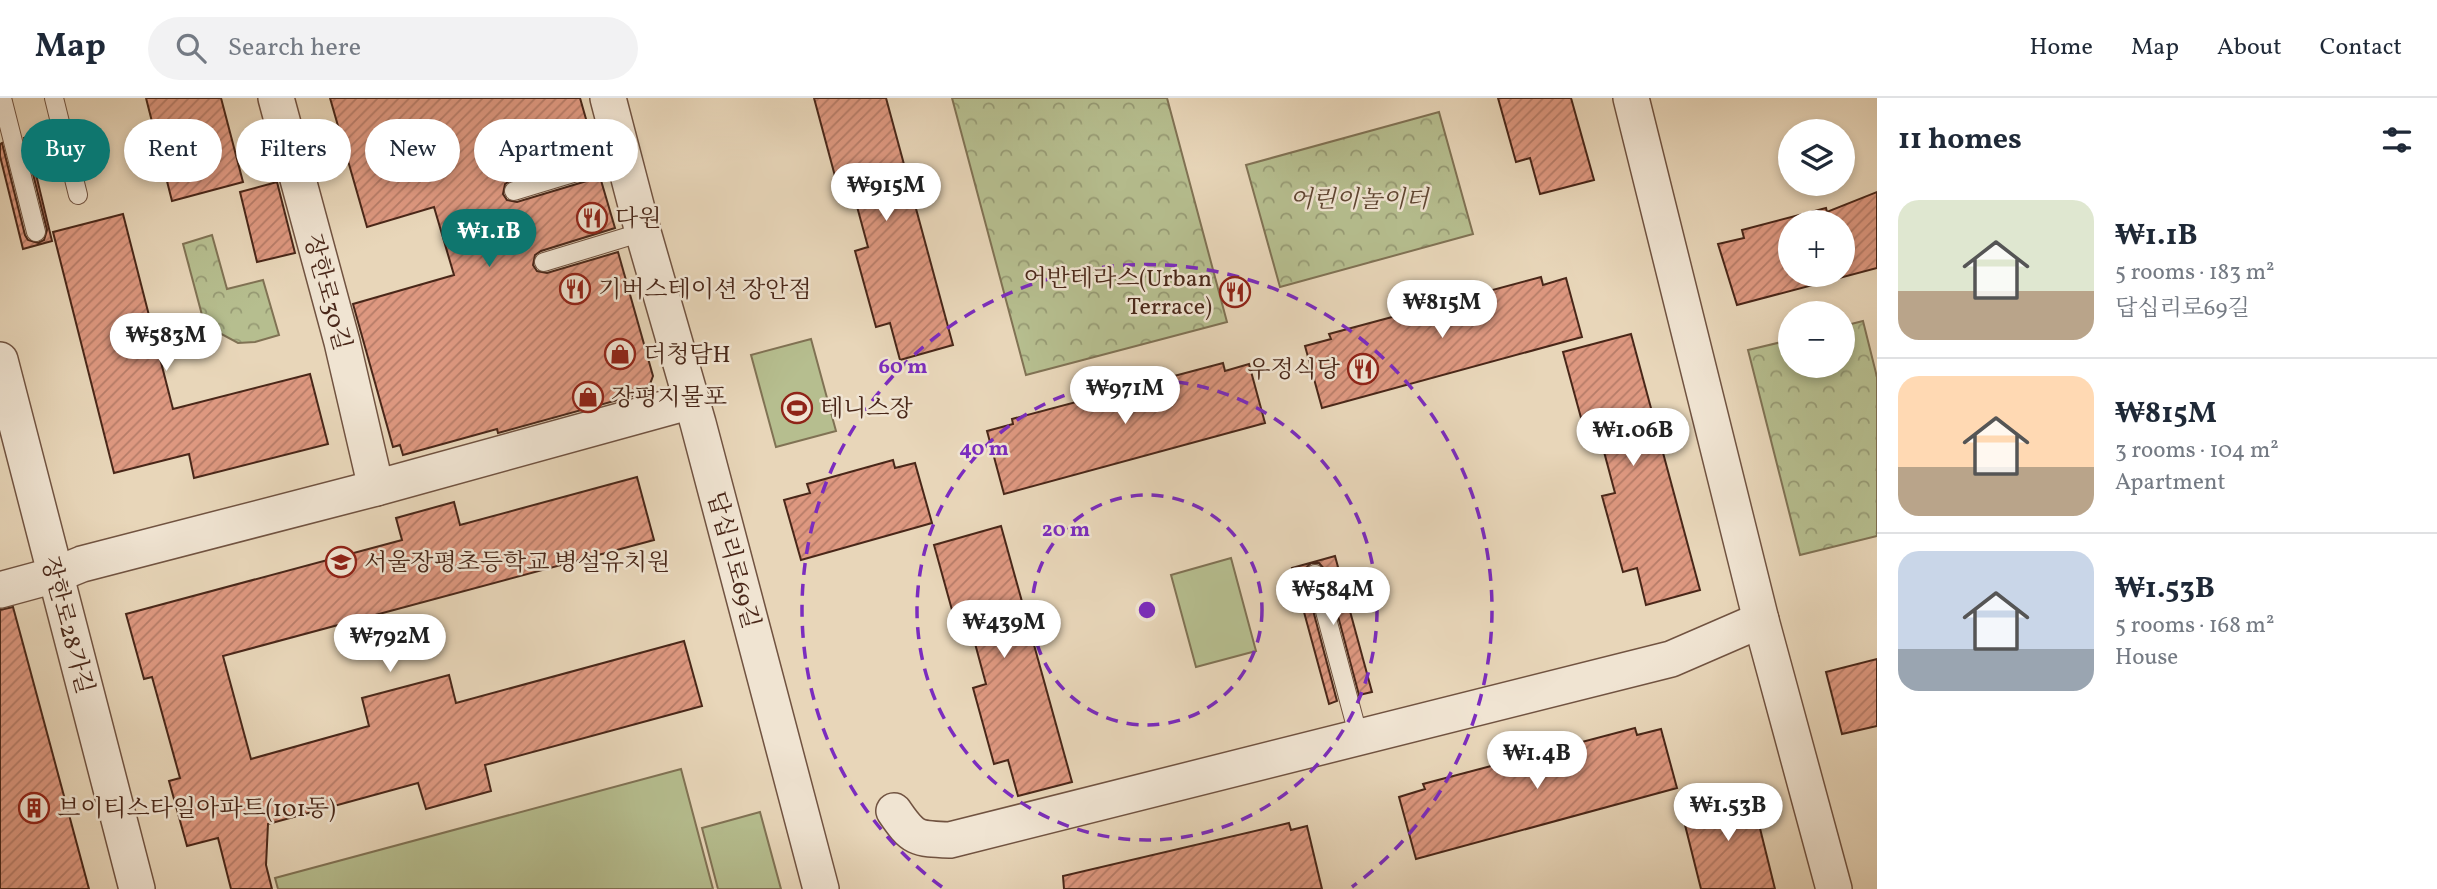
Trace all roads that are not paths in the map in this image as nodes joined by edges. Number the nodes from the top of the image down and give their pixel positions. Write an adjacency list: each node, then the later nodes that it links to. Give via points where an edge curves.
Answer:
1 (2, 98): 11 (lane)
2 (54, 98): 10 (lane)
3 (276, 98): 16 (street, 장한로30길)
4 (608, 98): 6 (street, 답십리로69길)
5 (1631, 98): 20 (street)
6 (613, 119)
7 (544, 182): 9 (lane)
8 (629, 182): 12 (street, 답십리로69길)
9 (514, 191)
10 (78, 195)
11 (36, 232)
12 (643, 232): 13 (lane); 15 (street, 답십리로69길)
13 (544, 262)
14 (0, 360): 18 (street, 장한로28가길)
15 (692, 401): 16 (street); 24 (street, 답십리로69길)
16 (376, 488): 18 (street, via 82,564)
17 (1315, 574): 21 (lane)
18 (55, 575): 19 (street); 23 (street, 장한로28가길)
19 (0, 590)
20 (1761, 620): 21 (street, via 1671,659); 25 (street)
21 (1359, 738): 22 (street, via 950,840 925,839 908,831)
22 (894, 811)
23 (137, 889)
24 (821, 889)
25 (1834, 889)

